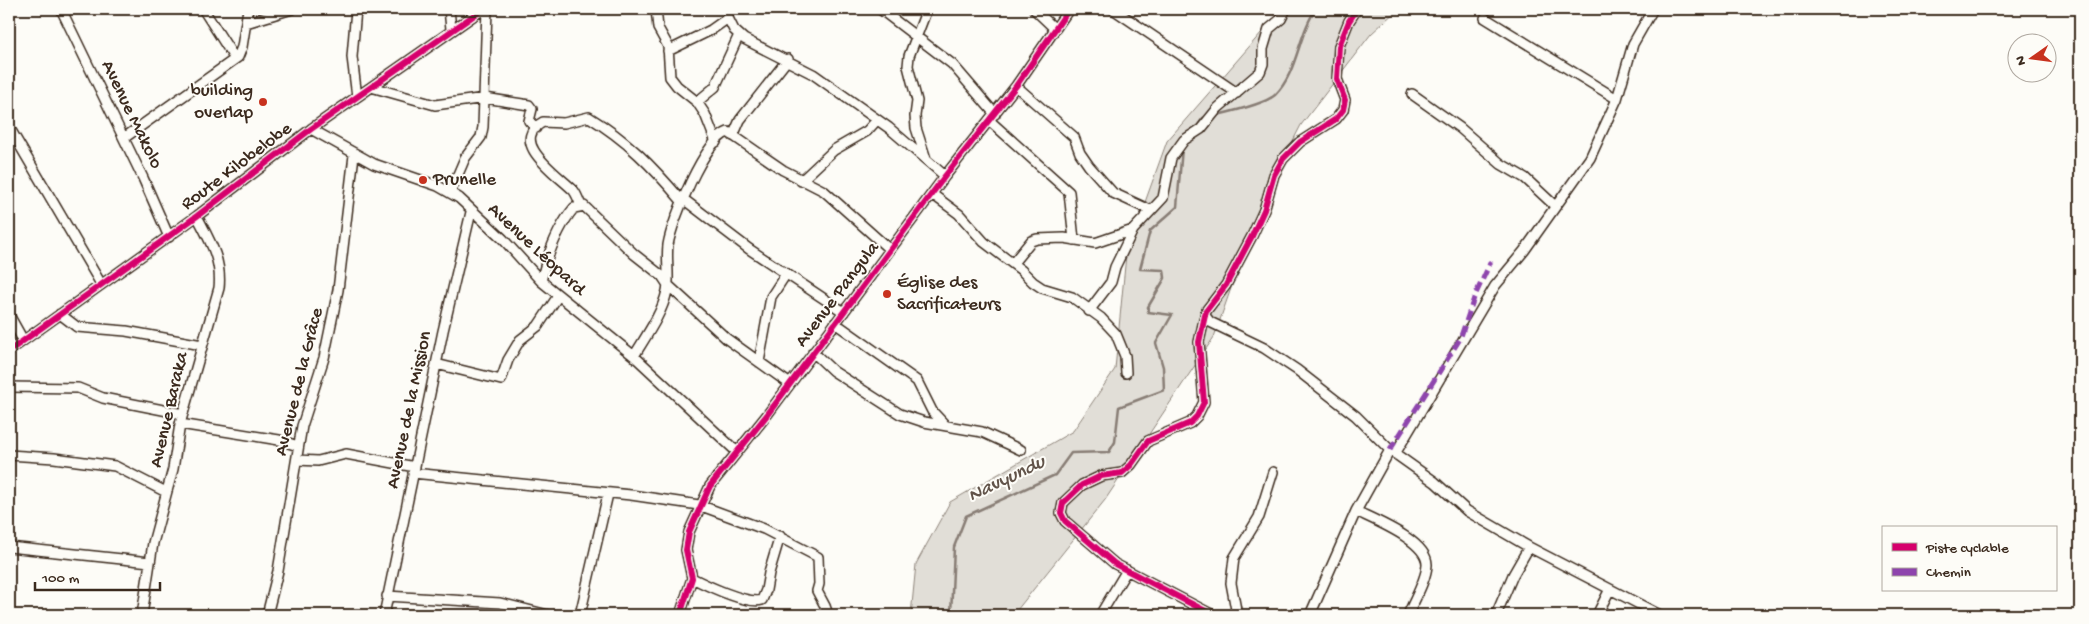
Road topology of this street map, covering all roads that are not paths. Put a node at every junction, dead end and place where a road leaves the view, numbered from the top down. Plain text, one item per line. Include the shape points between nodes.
1 (61, 9) edge
2 (203, 9) edge
3 (248, 9) edge
4 (292, 9) edge
5 (356, 9) edge
6 (449, 9) edge
7 (483, 9) edge
8 (487, 9) edge
9 (656, 9) edge
10 (880, 9) edge
11 (927, 9) edge
12 (1034, 9) edge
13 (1069, 9) edge
14 (1113, 9) edge
15 (1286, 9) edge
16 (1357, 9) edge
17 (1653, 9) edge
18 (728, 13) edge
19 (1485, 18) dead end
20 (246, 22) junction
21 (1055, 28) junction
22 (451, 29) junction
23 (739, 35) junction
24 (916, 37) junction
25 (668, 51) junction
26 (788, 59) junction
27 (235, 60) junction
28 (1016, 86) junction
29 (371, 88) junction
30 (1236, 93) junction
31 (1412, 94) dead end
32 (357, 97) junction
33 (485, 98) junction
34 (1617, 99) junction
35 (697, 102) junction
36 (992, 118) junction
37 (877, 120) junction
38 (9, 127) edge
39 (536, 128) junction
40 (312, 130) junction
41 (733, 136) junction
42 (124, 138) junction
43 (716, 142) junction
44 (354, 154) junction
45 (926, 159) junction
46 (945, 176) junction
47 (800, 181) junction
48 (450, 193) junction
49 (932, 194) junction
50 (682, 199) junction
51 (581, 206) junction
52 (1555, 206) junction
53 (1150, 210) junction
54 (471, 212) junction
55 (198, 216) junction
56 (1133, 230) junction
57 (169, 236) junction
58 (1074, 240) junction
59 (890, 250) junction
60 (1013, 263) junction
61 (786, 274) junction
62 (541, 281) junction
63 (101, 284) junction
64 (668, 286) junction
65 (558, 296) junction
66 (1089, 311) junction
67 (844, 312) junction
68 (60, 314) junction
69 (9, 315) edge
70 (1206, 317) junction
71 (835, 323) junction
72 (23, 340) junction
73 (202, 345) junction
74 (9, 351) edge
75 (813, 352) junction
76 (634, 356) junction
77 (759, 362) junction
78 (436, 364) junction
79 (1126, 373) dead end
80 (790, 384) junction
81 (9, 387) edge
82 (183, 414) junction
83 (180, 424) junction
84 (946, 426) junction
85 (298, 446) junction
86 (1021, 450) dead end
87 (737, 452) junction
88 (1393, 452) junction
89 (9, 455) edge
90 (297, 460) junction
91 (414, 470) junction
92 (1273, 472) dead end
93 (166, 492) junction
94 (608, 494) junction
95 (700, 505) junction
96 (1356, 511) junction
97 (780, 536) junction
98 (9, 547) edge
99 (1529, 547) junction
100 (150, 562) junction
101 (1127, 570) junction
102 (692, 578) junction
103 (1610, 589) junction
104 (387, 596) junction
105 (142, 615) edge
106 (267, 615) edge
107 (384, 615) edge
108 (543, 615) edge
109 (580, 615) edge
110 (680, 615) edge
111 (828, 615) edge
112 (1100, 615) edge
113 (1213, 615) edge
114 (1237, 615) edge
115 (1310, 615) edge
116 (1408, 615) edge
117 (1496, 615) edge
118 (1597, 615) edge
119 (1660, 615) edge

1 - 42 street, Avenue Makolo
2 - 27 street
3 - 20 street
4 - 20 street
5 - 32 street via 352,56
6 - 22 street
7 - 22 street, Route Kilobelobe
8 - 33 street
9 - 25 street via 658,28 667,42
10 - 24 street
11 - 24 street
12 - 21 street
13 - 21 street, Avenue Pangula
14 - 30 street
15 - 30 street via 1281,19 1269,29 1262,69
16 - 70 street via 1348,21 1339,46 1337,79 1345,100 1343,110 1336,119 1300,142 1283,159 1274,174 1264,210 1252,236 1226,285 1208,306
17 - 34 street via 1633,44
18 - 23 street
18 - 25 street via 711,30
19 - 34 street
20 - 27 street via 240,53
21 - 28 street, Avenue Pangula
22 - 29 street, Route Kilobelobe
23 - 26 street
23 - 35 street via 715,87
24 - 36 street via 952,64
24 - 45 street via 908,56 908,66 917,101 916,128
25 - 35 street via 673,82
26 - 37 street
26 - 41 street via 740,120
27 - 42 street
28 - 36 street, Avenue Pangula
28 - 53 street via 1074,138 1089,166 1113,193
29 - 32 street, Route Kilobelobe
29 - 33 street via 435,105
30 - 53 street via 1201,129 1184,140 1171,158 1163,198
31 - 52 street via 1460,128 1501,164 1525,178
32 - 40 street, Route Kilobelobe
33 - 39 street via 530,106 529,121
33 - 48 street via 480,137 465,158
34 - 52 street via 1590,158
35 - 43 street via 709,119
36 - 46 street, Avenue Pangula
36 - 58 street via 1069,192
37 - 45 street
37 - 47 street via 867,131 834,150
38 - 63 street
39 - 50 street via 543,122 564,123 589,117 645,158
39 - 51 street via 530,138 532,151 574,191
40 - 44 street, Avenue Léopard
40 - 55 street, Route Kilobelobe
41 - 43 street via 728,132
41 - 47 street
42 - 57 street, Avenue Makolo
43 - 50 street
44 - 48 street, Avenue Léopard
44 - 85 street, Avenue de la Grâce via 338,290 324,358
45 - 46 street
46 - 49 street, Avenue Pangula
47 - 59 street via 824,190
48 - 54 street, Avenue Léopard via 466,204
49 - 59 street, Avenue Pangula
49 - 60 street via 959,214 984,242
50 - 61 street
50 - 64 street via 668,244
51 - 62 street via 574,208 567,218
51 - 64 street via 662,276
52 - 88 street via 1495,286
53 - 56 street
54 - 62 street, Avenue Léopard via 497,233
54 - 78 street, Avenue de la Mission
55 - 57 street, Route Kilobelobe
55 - 73 street, Avenue Baraka via 220,267 219,288
56 - 58 street via 1095,243
56 - 66 street via 1111,282
57 - 63 street, Route Kilobelobe
58 - 60 street via 1046,238 1031,241
59 - 67 street, Avenue Pangula
60 - 66 street via 1042,288 1072,297
61 - 67 street
61 - 77 street via 771,297
62 - 65 street, Avenue Léopard
63 - 68 street, Route Kilobelobe
64 - 76 street via 662,306
64 - 77 street via 727,339
65 - 76 street, Avenue Léopard
65 - 78 street via 538,326 520,340 501,380
66 - 79 street via 1116,334
67 - 71 street, Avenue Pangula
68 - 72 street, Route Kilobelobe
68 - 73 street via 77,327 126,331
69 - 72 street
70 - 88 street via 1291,366 1356,416
70 - 101 street via 1198,342 1204,402 1194,420 1148,441 1128,469 1082,485 1062,506 1065,521 1096,550
71 - 75 street, Avenue Pangula
71 - 84 street via 917,381 932,410
72 - 74 street, Route Kilobelobe
73 - 82 street, Avenue Baraka
75 - 80 street, Avenue Pangula
75 - 84 street via 833,371 900,414
76 - 87 street, Avenue Léopard
77 - 80 street
78 - 91 street, Avenue de la Mission
80 - 87 street, Avenue Pangula
81 - 82 street via 78,388 103,398
82 - 83 street, Avenue Baraka
83 - 85 street
83 - 93 street, Avenue Baraka
84 - 86 street via 982,432
85 - 90 street, Avenue de la Grâce
87 - 95 street, Avenue Pangula via 714,480
88 - 96 street
88 - 99 street via 1435,482 1467,511
89 - 93 street via 115,466
90 - 91 street via 318,461 346,454
90 - 106 street, Avenue de la Grâce
91 - 94 street
91 - 104 street, Avenue de la Mission
92 - 114 street via 1259,517 1234,558 1231,582
93 - 100 street, Avenue Baraka
94 - 95 street
94 - 109 street
95 - 97 street
95 - 102 street, Avenue Pangula via 686,546
96 - 115 street
96 - 116 street via 1408,538 1427,559 1425,574
97 - 102 street via 762,600 740,597
97 - 111 street via 820,558 816,591
98 - 100 street
99 - 103 street
99 - 117 street
100 - 105 street, Avenue Baraka
101 - 112 street
101 - 113 street
102 - 110 street, Avenue Pangula
103 - 118 street
103 - 119 street
104 - 107 street, Avenue de la Mission
104 - 108 street via 500,603

